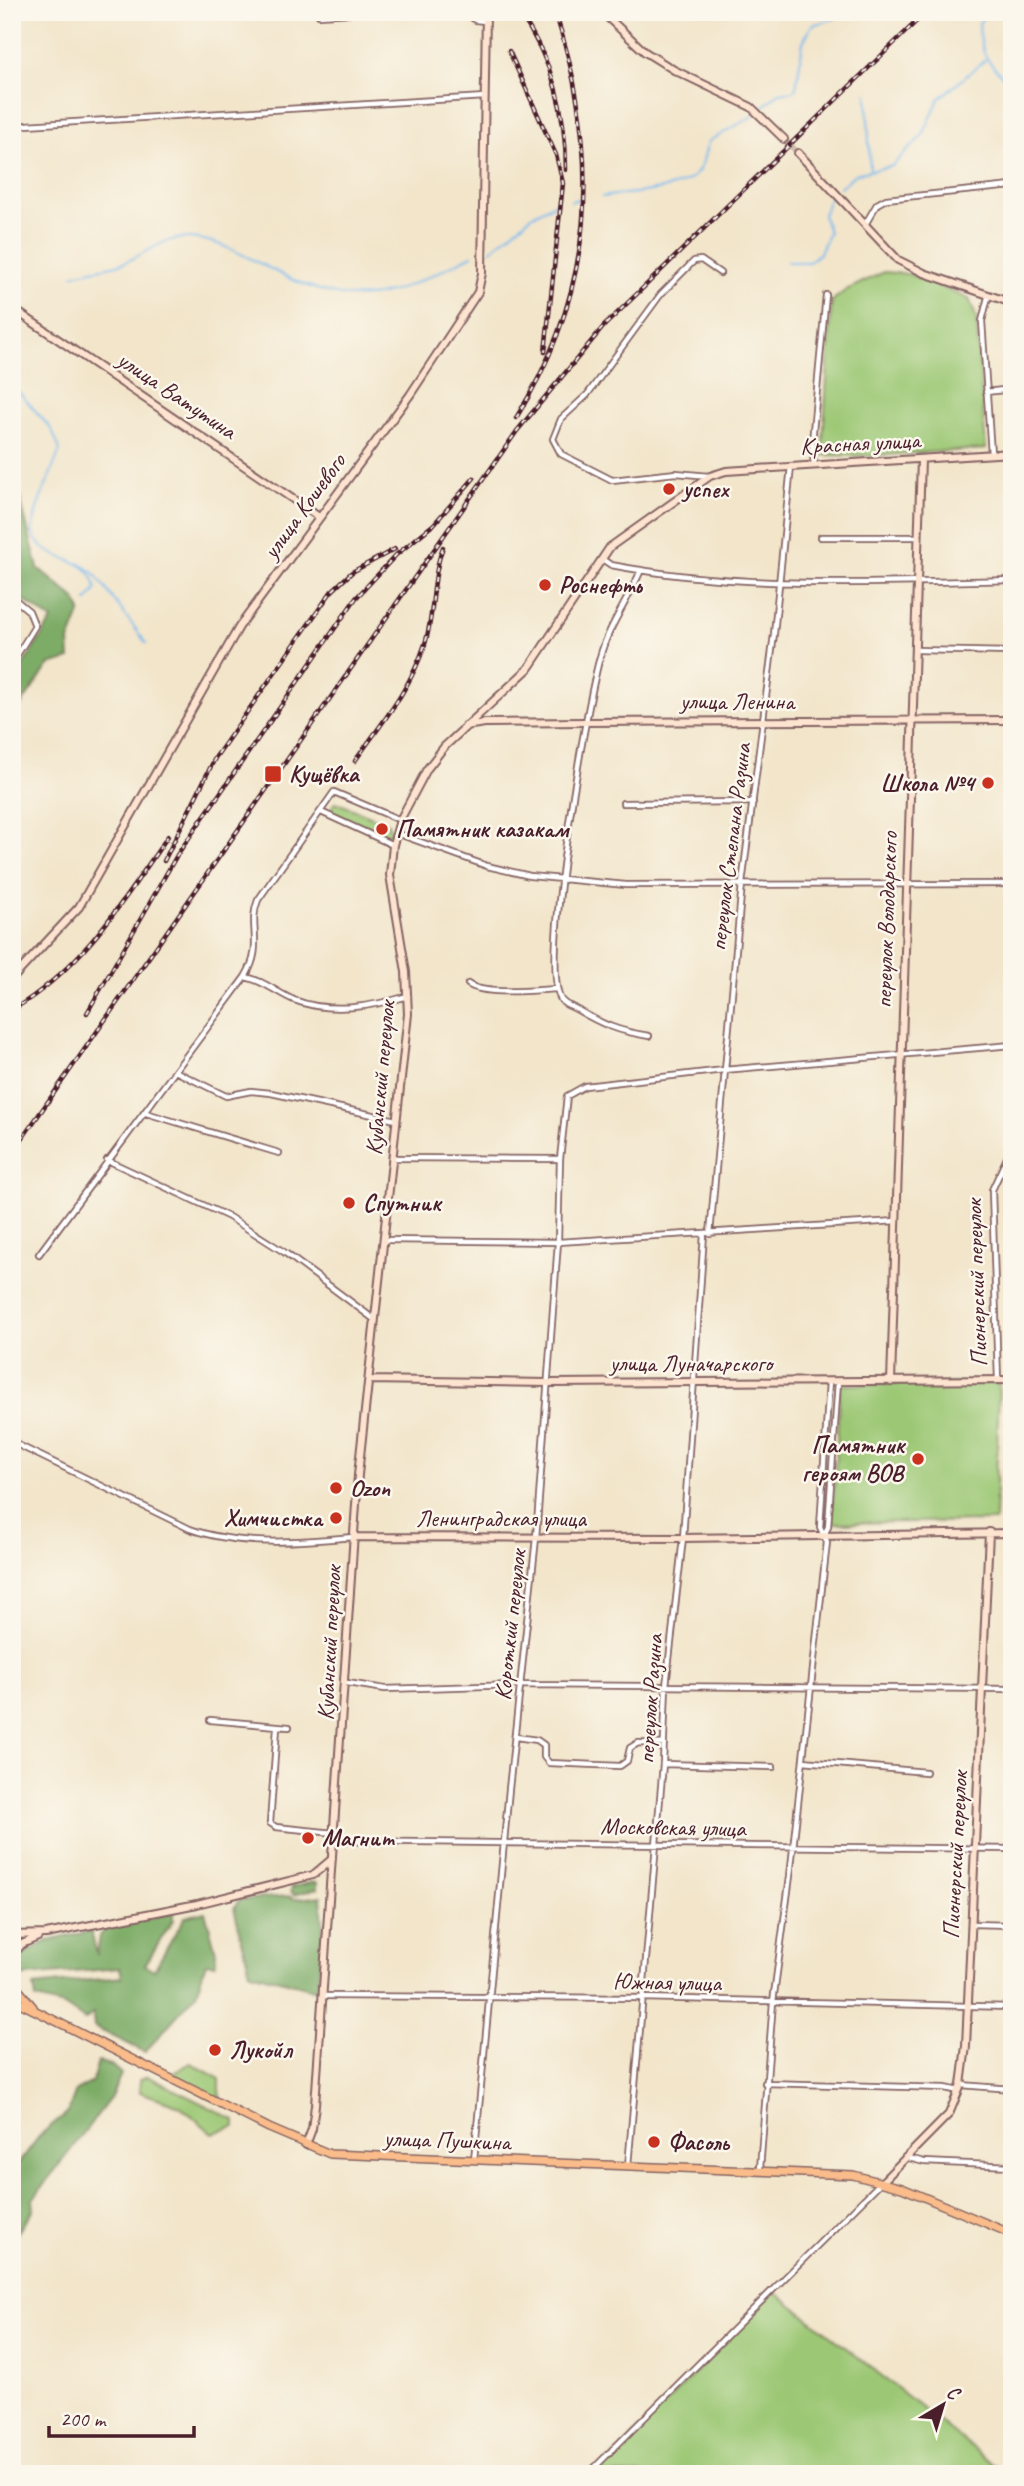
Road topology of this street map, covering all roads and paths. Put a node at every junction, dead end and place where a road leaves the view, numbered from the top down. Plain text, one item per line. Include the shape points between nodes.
1 (366, 12) edge
2 (465, 12) edge
3 (486, 12) edge
4 (603, 12) edge
5 (319, 15) dead end
6 (486, 21) junction
7 (485, 97) junction
8 (26, 125) dead end
9 (20, 128) dead end
10 (12, 139) edge
11 (784, 139) tunnel mouth
12 (798, 153) tunnel mouth
13 (1012, 186) edge
14 (866, 223) junction
15 (720, 273) dead end
16 (826, 295) dead end
17 (988, 297) junction
18 (1012, 303) edge
19 (14, 312) edge
20 (1012, 389) edge
21 (986, 391) junction
22 (1012, 453) edge
23 (991, 454) junction
24 (920, 460) junction
25 (792, 466) junction
26 (814, 466) junction
27 (710, 476) junction
28 (319, 517) junction
29 (626, 534) joint
30 (821, 537) dead end
31 (919, 537) junction
32 (600, 558) junction
33 (641, 570) junction
34 (779, 580) junction
35 (1012, 580) edge
36 (918, 582) junction
37 (12, 597) edge
38 (916, 650) junction
39 (1012, 652) edge
40 (12, 663) edge
41 (763, 720) junction
42 (1012, 720) edge
43 (585, 722) junction
44 (913, 722) junction
45 (462, 727) junction
46 (753, 802) junction
47 (623, 803) dead end
48 (321, 812) junction
49 (401, 820) junction
50 (396, 833) junction
51 (393, 845) junction
52 (563, 882) junction
53 (905, 883) junction
54 (742, 884) junction
55 (1012, 884) edge
56 (245, 976) junction
57 (12, 979) edge
58 (468, 984) dead end
59 (556, 989) junction
60 (408, 996) junction
61 (649, 1037) dead end
62 (1012, 1045) edge
63 (901, 1054) junction
64 (724, 1070) junction
65 (175, 1071) junction
66 (146, 1113) junction
67 (396, 1121) junction
68 (1012, 1147) edge
69 (279, 1153) dead end
70 (393, 1158) junction
71 (560, 1159) junction
72 (107, 1160) junction
73 (897, 1221) junction
74 (707, 1234) junction
75 (385, 1240) junction
76 (558, 1242) junction
77 (39, 1254) dead end
78 (376, 1321) junction
79 (370, 1380) junction
80 (1012, 1380) edge
81 (829, 1381) junction
82 (838, 1381) junction
83 (999, 1381) junction
84 (695, 1382) junction
85 (891, 1382) junction
86 (549, 1383) junction
87 (12, 1442) edge
88 (989, 1532) junction
89 (1012, 1532) edge
90 (824, 1535) junction
91 (354, 1538) junction
92 (536, 1538) junction
93 (683, 1538) junction
94 (346, 1683) junction
95 (521, 1685) junction
96 (666, 1686) junction
97 (811, 1689) junction
98 (983, 1689) junction
99 (1012, 1689) edge
100 (210, 1720) dead end
101 (289, 1727) dead end
102 (277, 1728) junction
103 (516, 1737) junction
104 (664, 1744) junction
105 (803, 1761) junction
106 (663, 1764) junction
107 (773, 1767) dead end
108 (926, 1772) dead end
109 (335, 1837) junction
110 (505, 1843) junction
111 (656, 1844) junction
112 (792, 1846) junction
113 (975, 1849) junction
114 (1012, 1849) edge
115 (332, 1859) junction
116 (971, 1924) junction
117 (1012, 1925) edge
118 (46, 1934) junction
119 (12, 1935) edge
120 (12, 1956) edge
121 (12, 1982) edge
122 (321, 1996) junction
123 (490, 1998) junction
124 (642, 1998) junction
125 (12, 1999) edge
126 (773, 2002) junction
127 (967, 2006) junction
128 (1012, 2007) edge
129 (41, 2014) junction
130 (765, 2083) junction
131 (960, 2088) junction
132 (1012, 2089) edge
133 (306, 2145) junction
134 (904, 2157) junction
135 (474, 2161) junction
136 (628, 2166) junction
137 (1012, 2166) edge
138 (760, 2169) junction
139 (882, 2182) junction
140 (1012, 2234) edge
141 (589, 2474) edge

1 - 5 street
2 - 6 street
3 - 6 street, улица Кошевого
4 - 11 street via 645,51 751,107
6 - 7 street, улица Кошевого
7 - 8 street
7 - 28 street, улица Кошевого via 478,292 410,395
9 - 10 street
12 - 14 street
13 - 14 street via 893,197 877,204
14 - 17 street via 903,263
15 - 27 street, Красная улица via 701,260 694,261 661,294 604,374 561,419 554,433 554,445 561,454 612,480 676,473
16 - 26 street via 812,442
17 - 18 street
17 - 21 street via 982,321
19 - 28 street, улица Ватутина
20 - 21 street
21 - 23 street
22 - 23 street, Красная улица
23 - 24 street, Красная улица
24 - 26 street, Красная улица
24 - 31 street, переулок Володарского
25 - 26 street, Красная улица
25 - 27 street, Красная улица via 750,467
25 - 34 street, переулок Степана Разина
27 - 29 street, Красная улица
28 - 57 street, улица Кошевого via 216,663 79,907
29 - 32 street, Кубанский переулок
30 - 31 street
31 - 36 street, переулок Володарского
32 - 33 street via 611,565
32 - 45 street, Кубанский переулок via 528,669
33 - 34 street via 697,578
33 - 43 street via 600,655
34 - 36 street
34 - 41 street, переулок Степана Разина
35 - 36 street
36 - 38 street, переулок Володарского
37 - 40 street via 29,611 35,626
38 - 39 street
38 - 44 street, переулок Володарского
41 - 43 street, улица Ленина
41 - 44 street, улица Ленина
41 - 46 street, переулок Степана Разина
42 - 44 street, улица Ленина
43 - 45 street, улица Ленина
43 - 52 street
44 - 53 street, переулок Володарского
45 - 49 street, Кубанский переулок via 427,769
46 - 47 street
46 - 54 street, переулок Степана Разина
48 - 49 street via 334,792
48 - 51 street
48 - 56 street via 258,900 256,956
49 - 50 street, Кубанский переулок
50 - 51 street, Кубанский переулок
50 - 52 street via 487,866
51 - 60 street, Кубанский переулок via 392,900
52 - 54 street
52 - 59 street via 555,935
53 - 54 street
53 - 55 street
53 - 63 street, переулок Володарского
54 - 64 street, переулок Степана Разина
56 - 60 street via 291,999 321,1007 363,1006
56 - 65 street
58 - 59 street via 499,991
59 - 61 street via 566,1005 599,1024
60 - 67 street, Кубанский переулок
62 - 63 street
63 - 64 street
63 - 73 street, переулок Володарского
64 - 71 street, Короткий переулок via 585,1086 570,1093
64 - 74 street, переулок Степана Разина
65 - 66 street
65 - 67 street via 226,1096 271,1093
66 - 69 street
66 - 72 street
67 - 70 street, Кубанский переулок
68 - 83 street, Пионерский переулок via 992,1190
70 - 71 street
70 - 75 street, Кубанский переулок
71 - 76 street, Короткий переулок
72 - 77 street
72 - 78 street via 229,1217
73 - 74 street
73 - 85 street, переулок Володарского
74 - 76 street
74 - 84 street, переулок Разина
75 - 76 street
75 - 78 street, Кубанский переулок
76 - 86 street, Короткий переулок
78 - 79 street, Кубанский переулок
79 - 86 street, улица Луначарского
79 - 91 street, Кубанский переулок
80 - 83 street, улица Луначарского
81 - 82 street, улица Луначарского
81 - 84 street, улица Луначарского
81 - 90 street via 820,1527
82 - 85 street, улица Луначарского
82 - 90 street
83 - 85 street, улица Луначарского
84 - 86 street, улица Луначарского
84 - 93 street, переулок Разина
86 - 92 street, Короткий переулок
87 - 91 street, Ленинградская улица via 215,1538
88 - 89 street, Ленинградская улица
88 - 90 street, Ленинградская улица
88 - 98 street, Пионерский переулок
90 - 93 street, Ленинградская улица
90 - 97 street via 827,1542
91 - 92 street, Ленинградская улица
91 - 94 street, Кубанский переулок
92 - 93 street, Ленинградская улица
92 - 95 street, Короткий переулок
93 - 96 street, переулок Разина
94 - 95 street via 385,1689
94 - 109 street, Кубанский переулок
95 - 96 street
95 - 103 street, Короткий переулок
96 - 97 street
96 - 104 street, переулок Разина
97 - 98 street
97 - 105 street
98 - 99 street
98 - 113 street, Пионерский переулок
100 - 102 street, Кубанский переулок
101 - 102 street, Кубанский переулок
102 - 109 street, Кубанский переулок via 270,1823
103 - 104 street via 544,1745 549,1763 620,1766 638,1743
103 - 110 street, Короткий переулок
104 - 106 street, переулок Разина
105 - 108 street
105 - 112 street
106 - 107 street
106 - 111 street, переулок Разина
109 - 110 street, Московская улица
109 - 115 street, Кубанский переулок
110 - 111 street, Московская улица
110 - 123 street, Короткий переулок
111 - 112 street, Московская улица
111 - 124 street, переулок Разина
112 - 113 street, Московская улица
112 - 126 street
113 - 114 street, Московская улица
113 - 116 street, Пионерский переулок
115 - 118 street via 313,1875
115 - 122 street, Кубанский переулок
116 - 117 street
116 - 127 street, Пионерский переулок
118 - 119 street
118 - 120 street via 22,1944
121 - 129 main road, улица Пушкина
122 - 123 street, Южная улица
122 - 133 street, Кубанский переулок via 313,2124
123 - 124 street, Южная улица
123 - 135 street, Короткий переулок
124 - 126 street, Южная улица
124 - 136 street, переулок Разина
125 - 129 main road, улица Пушкина
126 - 127 street, Южная улица
126 - 130 street
127 - 128 street, Южная улица
127 - 131 street, Пионерский переулок
129 - 133 main road, улица Пушкина
130 - 131 street
130 - 138 street
131 - 132 street
131 - 134 street, Пионерский переулок via 949,2114
133 - 135 main road, улица Пушкина via 343,2155
134 - 137 street
134 - 139 street
135 - 136 main road, улица Пушкина
136 - 138 main road, улица Пушкина
138 - 139 main road, улица Пушкина via 853,2175
139 - 140 main road, улица Пушкина
139 - 141 street

